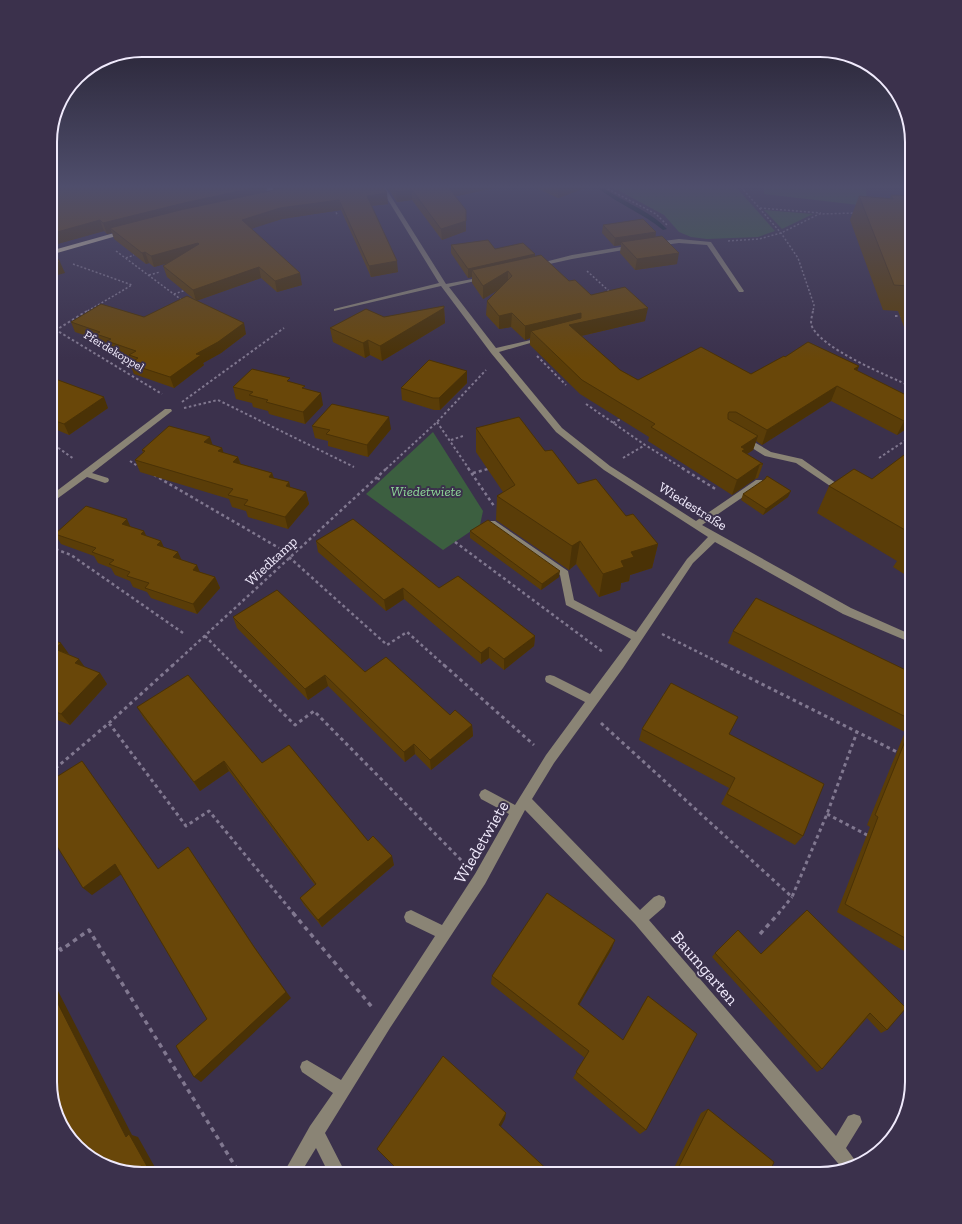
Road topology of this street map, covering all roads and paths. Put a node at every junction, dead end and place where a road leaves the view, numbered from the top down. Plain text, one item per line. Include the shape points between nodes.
1 (82, 244) edge
2 (107, 244) edge
3 (418, 244) edge
4 (656, 244) edge
5 (710, 244) edge
6 (789, 244) edge
7 (649, 245) edge
8 (642, 246) edge
9 (57, 251) edge
10 (134, 255) edge
11 (572, 257) junction
12 (125, 258) junction
13 (68, 262) dead end
14 (527, 267) edge
15 (160, 272) dead end
16 (149, 276) junction
17 (490, 276) edge
18 (444, 285) junction
19 (189, 289) edge
20 (741, 291) dead end
21 (174, 294) junction
22 (613, 295) edge
23 (186, 304) edge
24 (336, 310) dead end
25 (894, 316) dead end
26 (905, 316) edge
27 (284, 328) dead end
28 (57, 329) edge
29 (57, 331) edge
30 (547, 337) edge
31 (524, 343) junction
32 (497, 354) junction
33 (905, 384) edge
34 (566, 385) dead end
35 (586, 404) dead end
36 (168, 411) junction
37 (621, 419) edge
38 (437, 422) junction
39 (613, 423) junction
40 (735, 434) edge
41 (463, 436) dead end
42 (451, 440) junction
43 (905, 441) edge
44 (645, 445) junction
45 (57, 448) edge
46 (114, 452) junction
47 (879, 458) dead end
48 (679, 460) edge
49 (674, 463) junction
50 (354, 467) dead end
51 (607, 468) junction
52 (488, 469) edge
53 (145, 470) edge
54 (88, 472) junction
55 (473, 473) junction
56 (151, 474) edge
57 (377, 478) junction
58 (105, 480) dead end
59 (382, 480) dead end
60 (759, 482) edge
61 (839, 488) edge
62 (57, 496) edge
63 (732, 500) junction
64 (501, 504) edge
65 (492, 523) edge
66 (696, 525) junction
67 (714, 537) junction
68 (455, 542) dead end
69 (279, 548) dead end
70 (57, 550) edge
71 (289, 557) junction
72 (645, 626) junction
73 (183, 633) dead end
74 (205, 636) junction
75 (905, 636) edge
76 (637, 638) junction
77 (619, 665) junction
78 (550, 679) dead end
79 (589, 704) junction
80 (109, 723) junction
81 (857, 732) junction
82 (905, 756) edge
83 (550, 760) junction
84 (57, 766) edge
85 (485, 795) dead end
86 (521, 807) junction
87 (827, 814) junction
88 (876, 840) edge
89 (480, 879) junction
90 (792, 897) junction
91 (659, 902) dead end
92 (411, 917) dead end
93 (640, 919) junction
94 (444, 933) junction
95 (760, 934) dead end
96 (57, 943) edge
97 (385, 1023) junction
98 (306, 1067) dead end
99 (342, 1090) junction
100 (854, 1122) dead end
101 (316, 1132) junction
102 (837, 1148) junction
103 (848, 1162) edge
104 (236, 1167) edge
105 (295, 1167) edge
106 (334, 1167) edge

1 - 9 main road
2 - 12 path
3 - 18 street, Wiedestraße
4 - 7 street
5 - 20 street
6 - 33 path via 798,258 814,305 811,323 818,336 848,357
8 - 11 street
10 - 12 path
11 - 14 street
11 - 22 path
12 - 16 path
13 - 28 path, Pferdekoppel via 132,285
15 - 16 path
16 - 21 path
17 - 18 street
18 - 24 street
18 - 32 street, Wiedestraße
19 - 21 path
21 - 23 path
25 - 26 path
27 - 36 path
29 - 36 path, Pferdekoppel via 172,400
30 - 31 street
31 - 32 street
31 - 34 path
32 - 38 path, Wiedkamp
32 - 51 street, Wiedestraße via 559,430
35 - 39 path
36 - 46 street
36 - 50 path via 218,400
37 - 39 path
38 - 42 path
38 - 57 path, Wiedkamp
39 - 44 path
40 - 61 street via 768,454 799,461
41 - 42 path
42 - 55 path
43 - 47 path
44 - 49 path
44 - 51 path
45 - 54 path
46 - 53 path
46 - 54 street
48 - 49 path
49 - 63 path
51 - 66 street, Wiedestraße
52 - 55 path
54 - 58 street
54 - 62 street
55 - 64 path via 495,506
56 - 69 path
57 - 59 path
57 - 71 path, Wiedkamp
60 - 63 street
63 - 66 street
65 - 76 street via 565,573 568,602
66 - 67 street, Wiedestraße
67 - 72 street, Wiedetwiete via 690,561
67 - 75 street, Wiedestraße via 847,611
68 - 77 path
70 - 73 path via 71,555
71 - 74 path, Wiedkamp
71 - 83 path via 387,645 407,632
72 - 76 street, Wiedetwiete
72 - 81 path
74 - 80 path, Wiedkamp
74 - 89 path via 295,725 314,711
76 - 77 street, Wiedetwiete
77 - 79 street, Wiedetwiete
78 - 79 street
79 - 83 street, Wiedetwiete
79 - 90 path
80 - 84 path, Wiedkamp
80 - 97 path via 186,826 209,810
81 - 82 path
81 - 87 path
83 - 86 street, Wiedetwiete
85 - 86 street, Baumgarten
86 - 89 street, Wiedetwiete
86 - 93 street, Baumgarten
87 - 88 path
87 - 90 path
89 - 94 street, Wiedetwiete
90 - 95 path
91 - 93 street
92 - 94 street
93 - 102 street, Baumgarten
94 - 97 street, Wiedetwiete
96 - 104 path via 61,950 90,930
97 - 99 street, Wiedetwiete
98 - 99 street
99 - 101 street, Wiedetwiete
100 - 102 street
101 - 105 street, Wiedetwiete
101 - 106 street
102 - 103 street, Baumgarten

